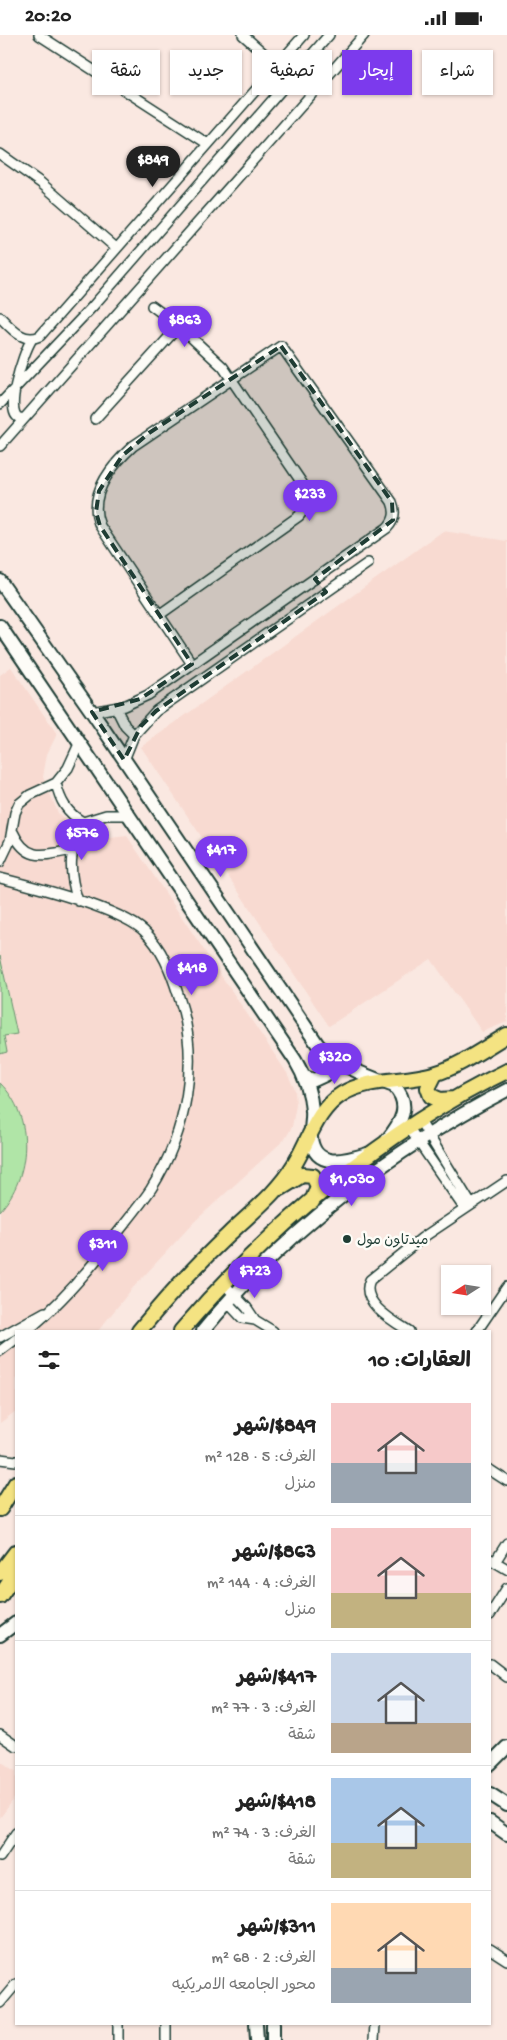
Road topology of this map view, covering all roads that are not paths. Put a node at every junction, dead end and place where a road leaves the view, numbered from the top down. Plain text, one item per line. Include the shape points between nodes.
1 (39, 35) edge
2 (243, 35) edge
3 (304, 35) edge
4 (328, 35) edge
5 (364, 35) edge
6 (260, 50) edge
7 (290, 50) edge
8 (252, 94) edge
9 (208, 144) junction
10 (0, 154) edge
11 (116, 248) junction
12 (152, 306) dead end
13 (0, 317) edge
14 (179, 326) junction
15 (32, 339) junction
16 (232, 379) junction
17 (3, 401) edge
18 (24, 418) junction
19 (95, 419) dead end
20 (0, 446) edge
21 (368, 563) dead end
22 (329, 570) junction
23 (316, 579) junction
24 (0, 581) edge
25 (339, 583) junction
26 (326, 592) junction
27 (159, 615) junction
28 (0, 626) edge
29 (226, 640) junction
30 (237, 654) junction
31 (192, 664) junction
32 (116, 708) junction
33 (92, 711) junction
34 (134, 735) junction
35 (80, 743) junction
36 (124, 760) junction
37 (56, 783) junction
38 (130, 815) junction
39 (83, 822) junction
40 (13, 832) junction
41 (72, 850) junction
42 (0, 862) edge
43 (0, 878) edge
44 (78, 901) junction
45 (507, 1035) edge
46 (326, 1053) junction
47 (507, 1071) edge
48 (434, 1074) junction
49 (304, 1077) junction
50 (382, 1082) junction
51 (507, 1090) edge
52 (454, 1099) junction
53 (415, 1125) junction
54 (310, 1133) junction
55 (424, 1139) junction
56 (378, 1150) junction
57 (440, 1153) junction
58 (431, 1159) junction
59 (507, 1181) edge
60 (275, 1191) junction
61 (312, 1202) junction
62 (468, 1206) junction
63 (224, 1284) junction
64 (507, 1287) edge
65 (230, 1298) junction
66 (54, 1308) junction
67 (28, 1330) edge
68 (140, 1330) edge
69 (182, 1330) edge
70 (203, 1330) edge
71 (271, 1330) edge
72 (408, 1330) edge
73 (479, 1330) edge
74 (0, 1337) edge
75 (15, 1340) edge
76 (0, 1351) edge
77 (0, 1459) edge
78 (15, 1461) edge
79 (491, 1471) edge
80 (507, 1481) edge
81 (15, 1485) edge
82 (0, 1509) edge
83 (507, 1543) edge
84 (15, 1553) edge
85 (493, 1560) edge
86 (507, 1569) edge
87 (0, 1573) edge
88 (15, 1574) edge
89 (15, 1586) edge
90 (507, 1588) edge
91 (2, 1593) edge
92 (491, 1613) edge
93 (15, 1624) edge
94 (0, 1635) edge
95 (491, 1665) edge
96 (507, 1677) edge
97 (0, 1735) edge
98 (15, 1745) edge
99 (507, 1747) edge
100 (491, 1763) edge
101 (491, 1795) edge
102 (507, 1805) edge
103 (491, 1823) edge
104 (15, 1834) edge
105 (507, 1834) edge
106 (0, 1857) edge
107 (491, 1950) edge
108 (507, 1960) edge
109 (15, 1985) edge
110 (0, 2003) edge
111 (118, 2025) edge
112 (166, 2025) edge
113 (256, 2025) edge
114 (273, 2025) edge
115 (375, 2025) edge
116 (118, 2040) edge
117 (166, 2040) edge
118 (257, 2040) edge
119 (273, 2040) edge
120 (374, 2040) edge

1 - 9 street
2 - 6 street
3 - 7 street
4 - 17 street via 93,306
5 - 18 street
8 - 9 street
9 - 11 street
10 - 11 street via 41,183
11 - 15 street via 45,330
12 - 14 street
13 - 15 street via 17,333
14 - 16 street
14 - 19 street
15 - 17 street via 14,368
16 - 22 street via 281,346 392,502 395,516 388,528
16 - 27 street via 133,446 113,467 99,491 96,512 100,526
16 - 27 street via 302,483 309,497 308,507
17 - 18 street via 9,413 16,418
18 - 20 street
21 - 25 street
22 - 23 street
22 - 25 street
23 - 26 street
23 - 29 street
24 - 33 main road
25 - 26 street
26 - 30 street
27 - 31 street
28 - 35 main road
29 - 30 street
29 - 31 street
30 - 34 street via 156,711
31 - 32 street via 140,699
32 - 33 street
32 - 34 street via 121,721
33 - 36 main road
34 - 36 street
35 - 37 street via 68,768
35 - 38 main road
36 - 46 main road
37 - 39 street via 67,809
37 - 40 street via 30,795 19,805
38 - 39 street via 106,815
38 - 49 main road
39 - 41 street
40 - 41 street via 20,845 32,854 45,856
40 - 42 street
41 - 44 street via 70,869
43 - 44 street
44 - 66 street via 134,923 162,954 185,1015 189,1046 188,1078 180,1127 159,1175 89,1271
45 - 48 main road
46 - 49 main road via 330,1064 327,1074 319,1079
46 - 50 main road
47 - 52 main road
48 - 50 main road
48 - 52 main road via 428,1088 431,1096 440,1100
49 - 54 main road via 312,1110
50 - 54 main road via 360,1085 339,1096 323,1112
50 - 56 main road via 398,1091 404,1111 399,1124
51 - 55 main road
52 - 53 main road
53 - 55 street
53 - 55 street
53 - 56 main road
54 - 56 main road via 317,1152 329,1160 343,1161
54 - 60 main road via 295,1163
55 - 57 street
55 - 58 street
55 - 65 main road via 335,1202
56 - 61 main road
57 - 58 street
57 - 62 street
58 - 62 street
59 - 62 street
60 - 61 main road via 302,1175 310,1175 318,1186
60 - 68 main road via 206,1257
61 - 63 main road
62 - 72 street via 381,1270 368,1285 368,1295 375,1305
63 - 65 street
63 - 69 main road
64 - 73 street
65 - 70 main road
65 - 71 street via 242,1318 255,1320
66 - 67 street
66 - 74 street
75 - 76 street
77 - 78 street
79 - 80 street
81 - 82 main road
83 - 85 street
84 - 87 main road
85 - 86 street
88 - 91 main road
89 - 91 main road
90 - 92 street
93 - 94 main road
95 - 96 street
97 - 98 street
99 - 100 main road
101 - 102 main road
103 - 105 main road
104 - 106 street
107 - 108 street
109 - 110 street
111 - 116 street
112 - 117 street
113 - 118 main road
114 - 119 main road
115 - 120 street

